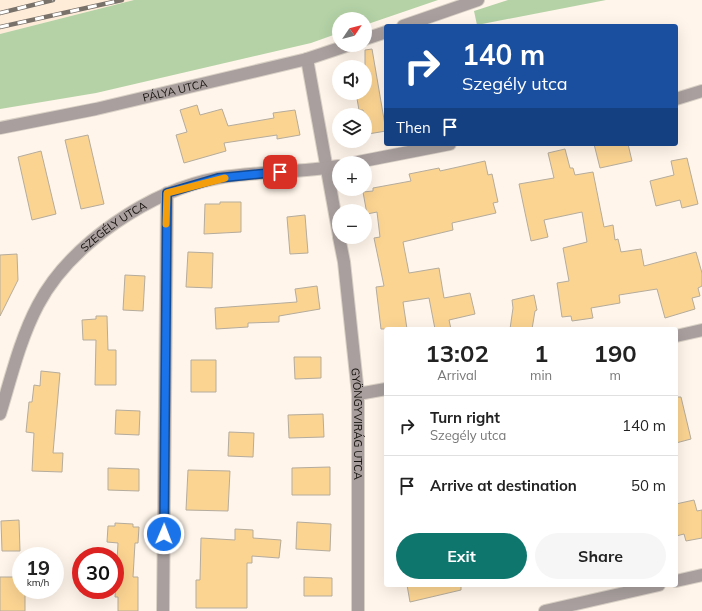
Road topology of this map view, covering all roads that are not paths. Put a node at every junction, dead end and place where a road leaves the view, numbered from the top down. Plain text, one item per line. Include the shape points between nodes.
1 (478, 0) edge
2 (409, 24) edge
3 (384, 33) edge
4 (372, 37) edge
5 (332, 51) edge
6 (307, 59) junction
7 (702, 91) edge
8 (678, 98) edge
9 (0, 128) edge
10 (440, 146) edge
11 (372, 159) edge
12 (332, 167) edge
13 (326, 168) junction
14 (167, 193) junction
15 (333, 204) edge
16 (340, 244) edge
17 (702, 330) edge
18 (678, 336) edge
19 (384, 389) edge
20 (358, 394) junction
21 (0, 414) edge
22 (702, 575) edge
23 (678, 581) edge
24 (650, 587) edge
25 (163, 611) edge
26 (358, 611) edge
27 (545, 611) edge

1 - 2 street
3 - 4 street
5 - 6 street, PÁLYA UTCA
6 - 9 street, PÁLYA UTCA via 96,109
6 - 13 street, GYÖNGYVIRÁG UTCA
7 - 8 street
10 - 11 street
12 - 13 street, SZEGÉLY UTCA
13 - 14 street, SZEGÉLY UTCA via 218,178
13 - 15 street, GYÖNGYVIRÁG UTCA
14 - 21 street, SZEGÉLY UTCA via 109,226 63,268 38,305
14 - 25 street
16 - 20 street, GYÖNGYVIRÁG UTCA
17 - 18 street
19 - 20 street
20 - 26 street, GYÖNGYVIRÁG UTCA
22 - 23 street
24 - 27 street

